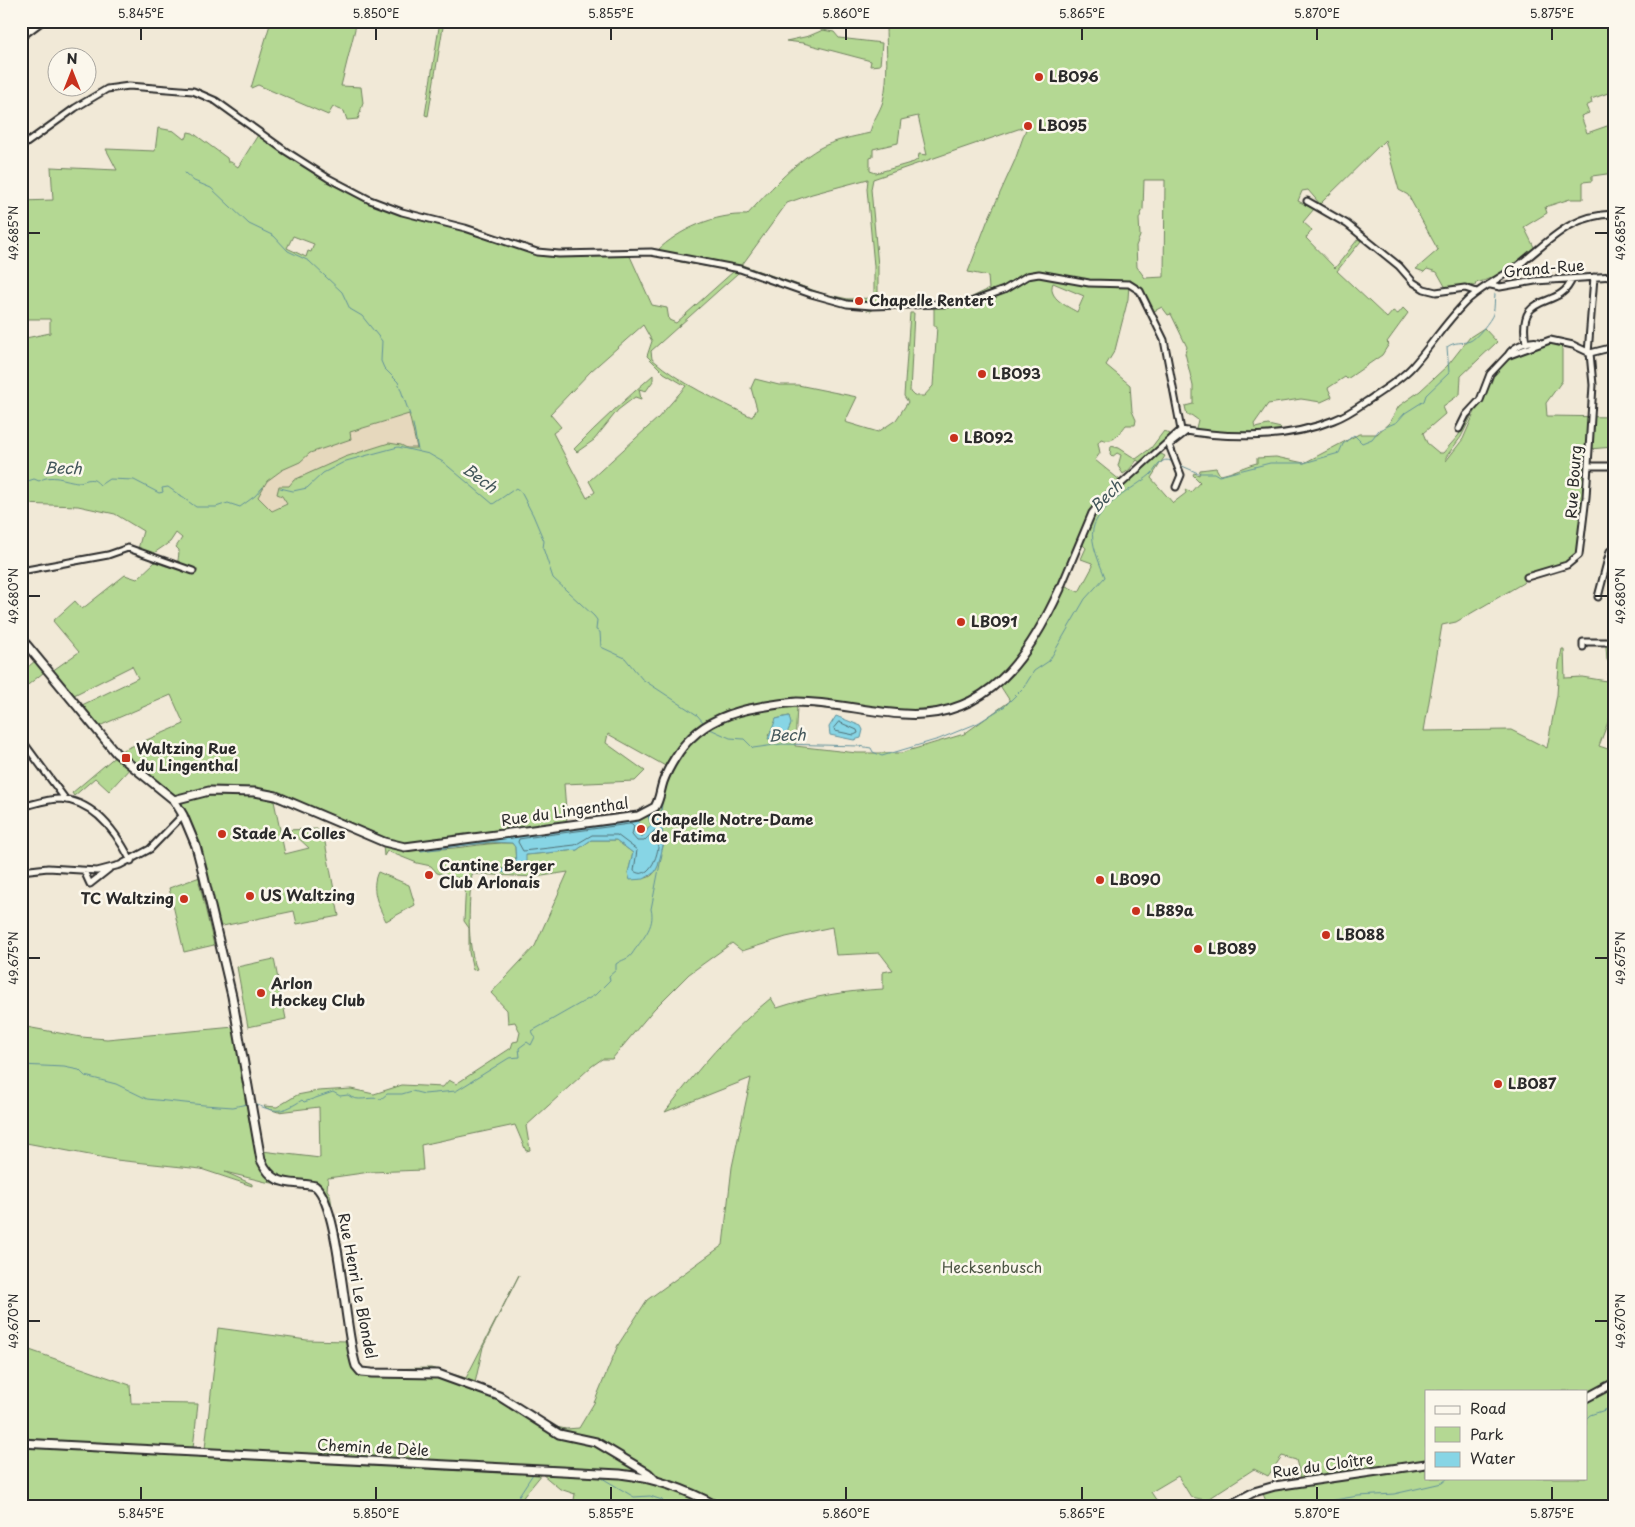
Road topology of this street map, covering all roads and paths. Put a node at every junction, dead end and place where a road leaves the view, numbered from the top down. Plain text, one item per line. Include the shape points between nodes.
1 (41, 21) edge
2 (21, 36) edge
3 (21, 147) edge
4 (1307, 201) dead end
5 (1614, 215) edge
6 (1614, 276) edge
7 (1594, 277) junction
8 (1572, 279) junction
9 (1490, 285) junction
10 (1477, 292) junction
11 (1540, 342) junction
12 (1526, 343) junction
13 (1614, 347) edge
14 (1589, 353) junction
15 (1507, 356) junction
16 (1459, 429) dead end
17 (1184, 431) junction
18 (1169, 446) junction
19 (1146, 462) junction
20 (1588, 466) junction
21 (1614, 466) edge
22 (1176, 487) dead end
23 (1614, 548) edge
24 (21, 571) edge
25 (193, 571) dead end
26 (1527, 577) dead end
27 (1060, 588) joint
28 (1598, 597) dead end
29 (21, 638) edge
30 (1614, 642) edge
31 (1583, 647) dead end
32 (21, 739) edge
33 (66, 800) junction
34 (174, 800) junction
35 (21, 807) edge
36 (183, 815) junction
37 (131, 860) junction
38 (109, 869) junction
39 (21, 870) edge
40 (84, 871) junction
41 (1614, 1383) edge
42 (1588, 1397) edge
43 (21, 1443) edge
44 (1425, 1464) edge
45 (656, 1480) junction
46 (717, 1506) edge
47 (1228, 1506) edge

1 - 2 street
3 - 17 street via 107,89 129,86 193,91 216,101 284,150 370,200 548,254 646,252 740,269 847,304 956,305 986,298 1027,276 1039,274 1089,283 1129,284 1140,291 1164,340
4 - 10 street via 1346,224 1424,289 1436,292 1465,288
5 - 9 street via 1586,217 1570,224
6 - 7 street, Grand-Rue
7 - 8 street, Grand-Rue
7 - 14 street, Rue Bourg
8 - 9 street, Grand-Rue via 1500,287
8 - 12 street via 1564,291 1528,312
9 - 10 street, Grand-Rue
10 - 17 street, Grand-Rue via 1389,387 1336,419 1307,428 1250,436
11 - 12 street
11 - 14 street via 1556,340
11 - 15 street
12 - 15 street
13 - 14 street
14 - 20 street, Rue Bourg via 1593,373
15 - 16 street via 1490,374 1480,400 1466,415
17 - 18 street
17 - 19 street
18 - 19 street
18 - 22 street via 1181,475
19 - 27 street via 1092,513
20 - 21 street
20 - 26 street, Rue Bourg via 1579,555 1567,565
23 - 28 street via 1610,550
24 - 25 street via 108,555 128,548
27 - 34 street, Rue du Lingenthal via 1024,651 998,682 968,704 930,713 903,714 798,702 753,708 725,716 688,741 670,768 655,808 638,816 405,847 384,842 276,796 217,791
29 - 34 street via 116,753
30 - 31 street via 1582,642
32 - 33 street
33 - 35 street
33 - 37 street via 103,819
34 - 36 street
36 - 37 street via 150,849
36 - 45 street, Rue Henri Le Blondel via 196,846 232,996 261,1160 274,1179 315,1186 326,1200 356,1366 361,1372 438,1374 499,1396 559,1434 596,1442
37 - 38 street
38 - 40 street
38 - 40 street via 90,884
39 - 40 street
41 - 42 street
43 - 45 street, Chemin de Dèle via 620,1474
44 - 47 street, Rue du Cloître via 1275,1486 1254,1492
45 - 46 street, Chemin de Dèle

